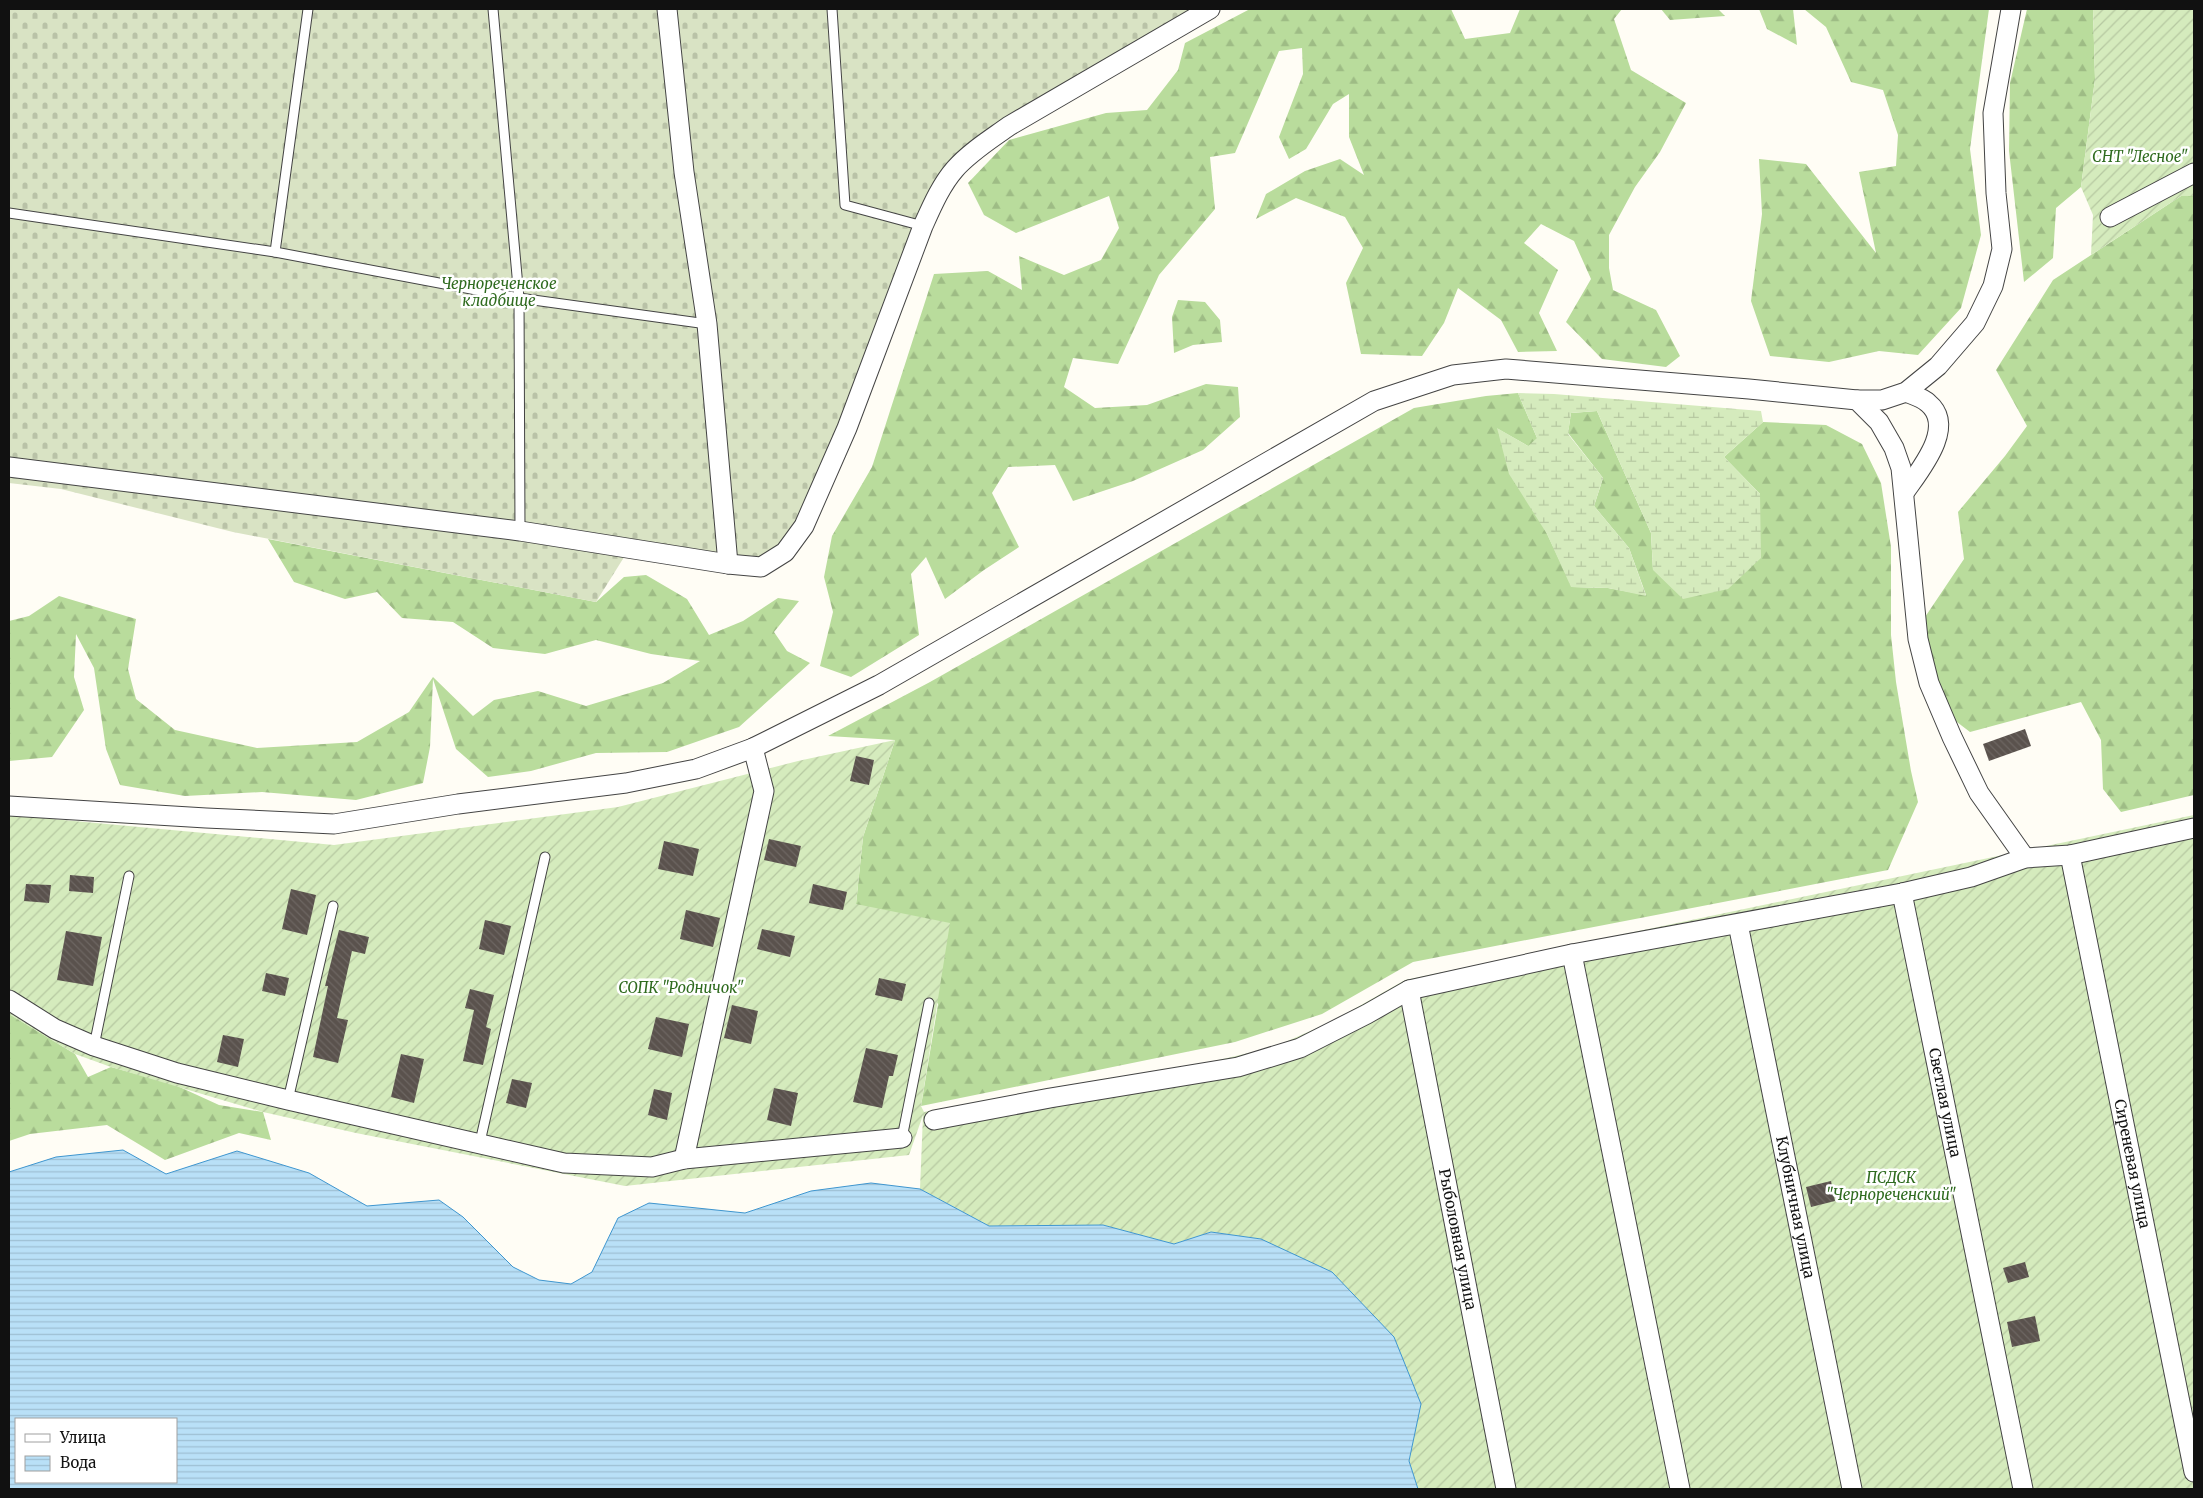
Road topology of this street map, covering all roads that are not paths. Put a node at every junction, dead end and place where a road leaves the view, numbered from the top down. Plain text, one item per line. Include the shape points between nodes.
1 (308, 9) edge
2 (493, 9) edge
3 (667, 9) edge
4 (832, 9) edge
5 (1210, 9) edge
6 (2011, 9) edge
7 (2194, 173) edge
8 (9, 213) edge
9 (2110, 217) dead end
10 (923, 226) junction
11 (275, 252) junction
12 (520, 298) junction
13 (707, 324) junction
14 (1906, 392) junction
15 (1857, 400) junction
16 (9, 467) edge
17 (1904, 493) junction
18 (520, 531) junction
19 (728, 564) junction
20 (753, 748) junction
21 (9, 806) edge
22 (2194, 828) edge
23 (2070, 855) junction
24 (545, 857) dead end
25 (2025, 858) junction
26 (129, 876) dead end
27 (1902, 893) junction
28 (333, 906) dead end
29 (1738, 924) junction
30 (1572, 954) junction
31 (1409, 990) junction
32 (9, 1000) edge
33 (929, 1003) dead end
34 (94, 1046) junction
35 (288, 1100) junction
36 (934, 1120) dead end
37 (902, 1138) joint
38 (480, 1142) junction
39 (684, 1159) junction
40 (2194, 1472) edge
41 (1506, 1489) edge
42 (1680, 1489) edge
43 (1852, 1489) edge
44 (2023, 1489) edge

1 - 11 lane
2 - 12 lane
3 - 13 street via 684,172
4 - 10 lane via 845,205
5 - 10 street via 1009,126 981,146 955,169
6 - 14 street via 1993,113 2002,249 1992,286 1974,323 1938,366
7 - 9 street
8 - 11 lane
10 - 19 street via 847,428 804,526 785,552 761,567
11 - 12 lane
12 - 13 lane
12 - 18 lane
13 - 19 street
14 - 15 street via 1882,400
14 - 17 street via 1928,402 1937,417 1938,432 1931,454
15 - 17 street via 1879,422 1894,448
15 - 20 street via 1506,369 1453,375 1408,389 1374,401 888,680
16 - 18 street
17 - 25 street via 1918,639 1929,683 1979,793
18 - 19 street
20 - 21 street via 696,769 626,783 458,804 334,824
20 - 39 street via 764,791
22 - 23 street
23 - 25 street
23 - 40 street, Сиреневая улица
24 - 38 lane
25 - 27 street via 1970,877
26 - 34 lane
27 - 29 street
27 - 44 street, Светлая улица
28 - 35 lane
29 - 30 street
29 - 43 street, Клубничная улица
30 - 31 street
30 - 42 street
31 - 36 street via 1300,1048 1238,1067
31 - 41 street, Рыболовная улица
32 - 34 street via 55,1029
33 - 37 lane
34 - 35 street via 177,1073
35 - 38 street
37 - 39 street
38 - 39 street via 564,1163 652,1167

